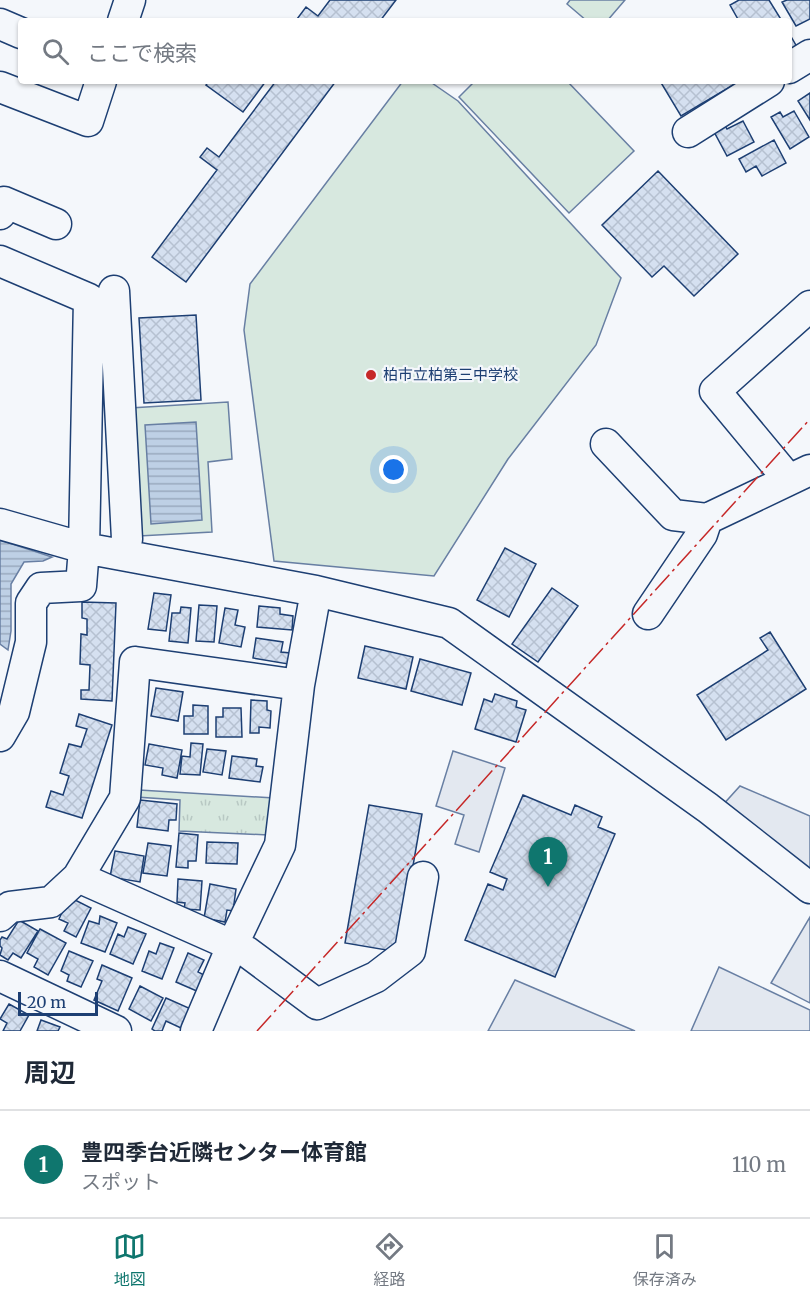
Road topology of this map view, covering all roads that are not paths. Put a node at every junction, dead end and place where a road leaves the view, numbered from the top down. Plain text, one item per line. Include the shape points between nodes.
1 (130, 0) edge
2 (124, 18) edge
3 (0, 24) edge
4 (18, 32) edge
5 (810, 55) edge
6 (792, 66) edge
7 (100, 84) edge
8 (764, 84) edge
9 (0, 87) edge
10 (688, 132) dead end
11 (0, 214) edge
12 (56, 224) dead end
13 (0, 261) edge
14 (114, 291) dead end
15 (810, 306) edge
16 (606, 444) dead end
17 (800, 475) edge
18 (707, 519) junction
19 (0, 524) edge
20 (84, 548) junction
21 (123, 555) junction
22 (316, 591) junction
23 (648, 614) dead end
24 (299, 685) junction
25 (0, 736) edge
26 (423, 877) dead end
27 (78, 878) junction
28 (810, 888) edge
29 (0, 916) edge
30 (232, 946) junction
31 (0, 976) edge
32 (116, 1031) edge
33 (196, 1031) edge

1 - 2 street
3 - 4 street
5 - 6 street
7 - 9 street via 88,121
8 - 10 street
11 - 12 street via 4,202
13 - 20 street via 89,299
14 - 21 street via 127,539
15 - 17 street via 715,391
16 - 18 street via 673,514
17 - 18 street
18 - 23 street via 702,534
19 - 20 street
20 - 21 street
20 - 25 street via 81,586 41,588 31,603 31,642 14,712
21 - 22 street
22 - 24 street
22 - 28 street via 449,623 708,808
24 - 27 street via 135,662 125,798
24 - 30 street via 280,846
26 - 30 street via 410,951 376,977 317,1004 247,952
27 - 29 street via 51,902 10,907
27 - 30 street
30 - 33 street
31 - 32 street

